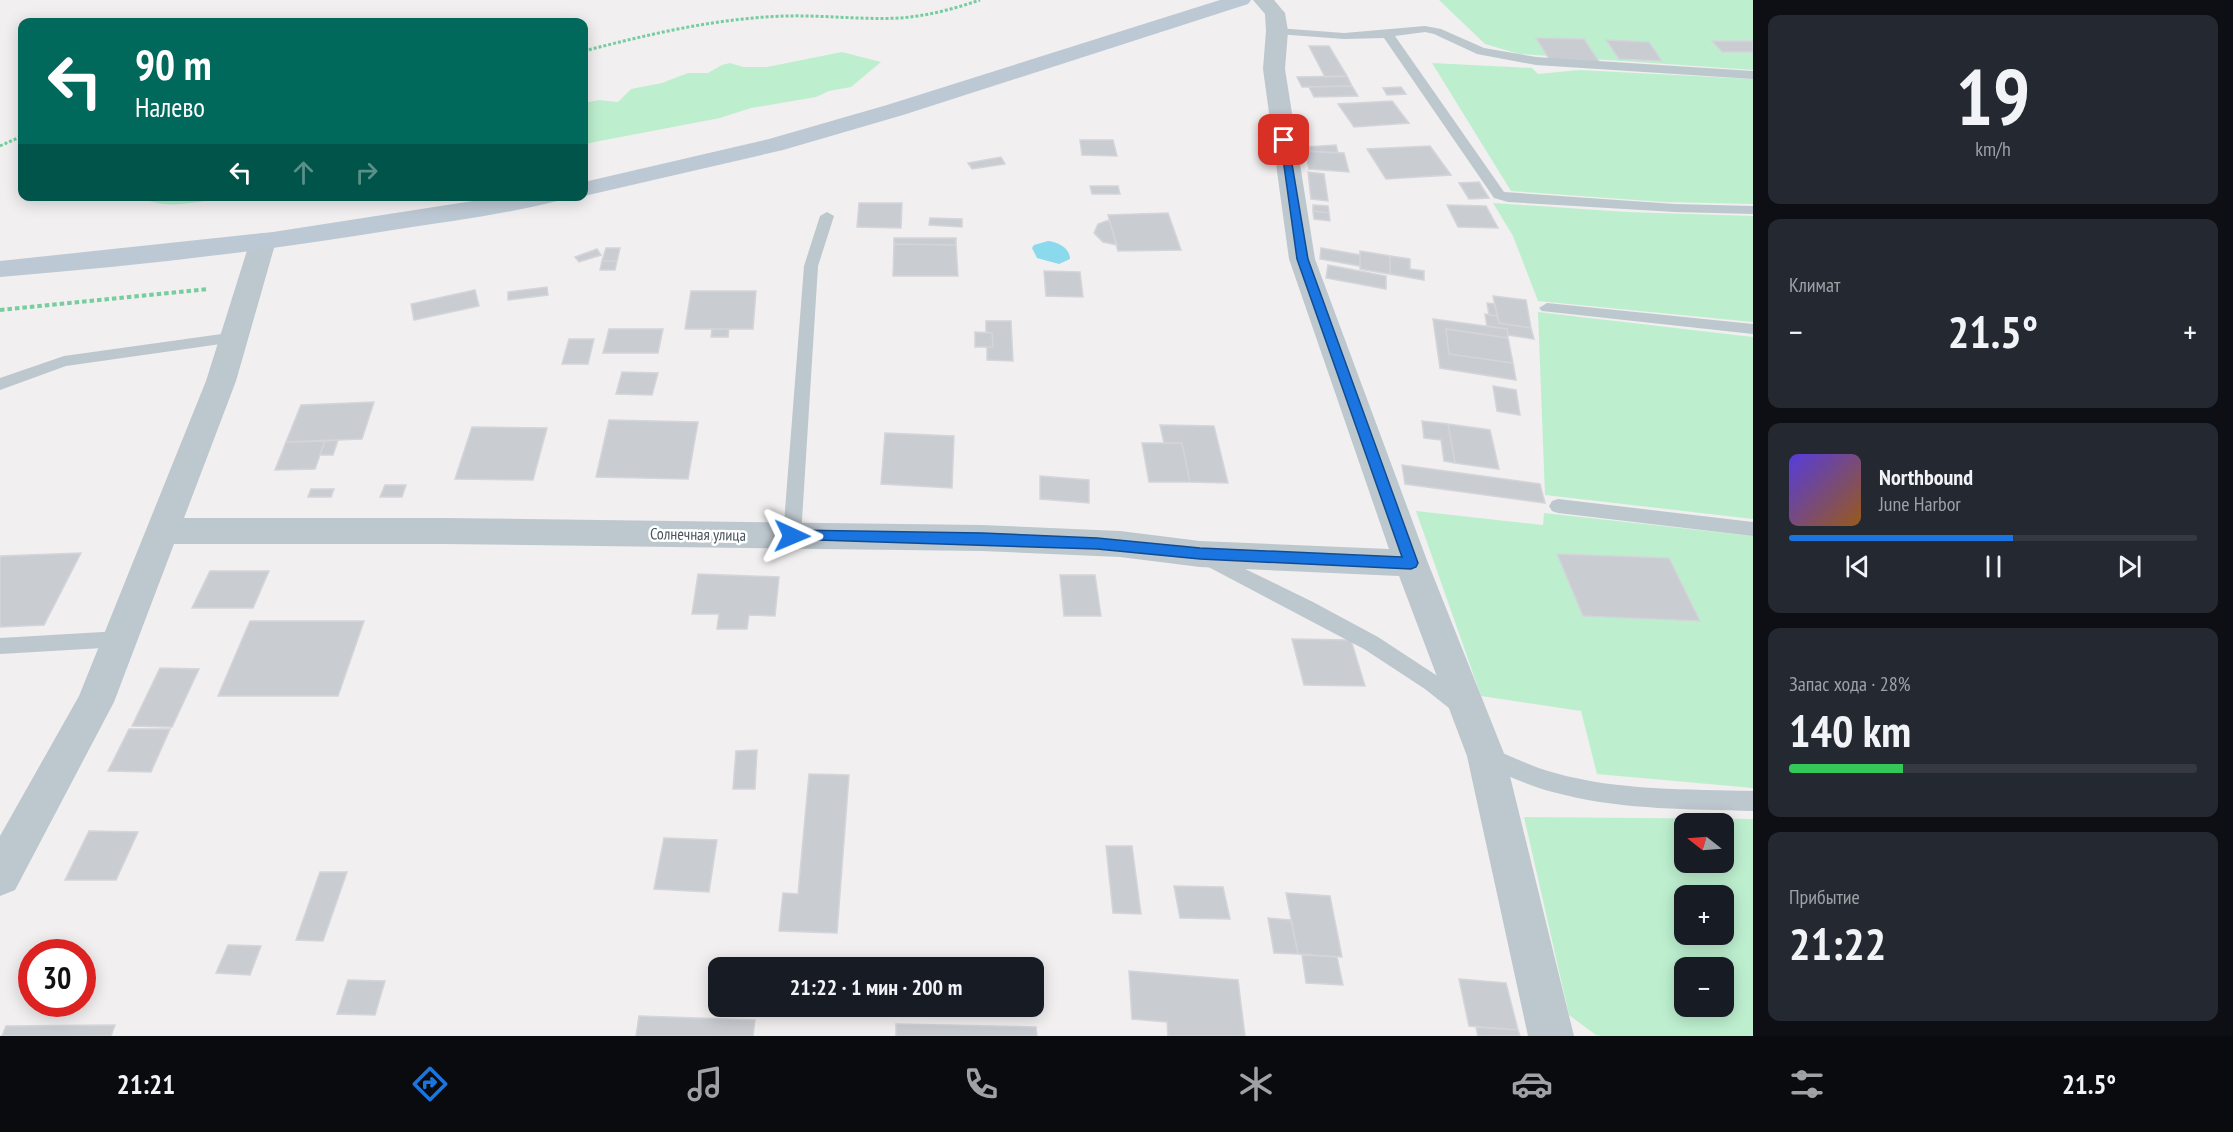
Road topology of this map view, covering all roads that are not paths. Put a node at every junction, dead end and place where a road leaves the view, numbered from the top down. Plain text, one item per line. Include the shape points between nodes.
1 (1241, 0) edge
2 (1263, 0) edge
3 (1277, 31) junction
4 (1387, 34) junction
5 (1753, 75) edge
6 (588, 188) edge
7 (520, 201) edge
8 (1753, 210) edge
9 (827, 216) dead end
10 (263, 241) junction
11 (0, 269) edge
12 (1547, 308) dead end
13 (1753, 329) edge
14 (236, 337) junction
15 (0, 384) edge
16 (1558, 506) dead end
17 (1753, 529) edge
18 (163, 531) junction
19 (792, 536) junction
20 (1200, 554) junction
21 (1411, 563) junction
22 (120, 639) junction
23 (0, 646) edge
24 (1469, 712) junction
25 (1486, 756) junction
26 (1753, 801) edge
27 (0, 876) edge
28 (1551, 1036) edge

1 - 6 main road via 905,107 797,138
2 - 3 street via 1275,13
3 - 4 lane
3 - 21 street via 1274,69 1302,259
4 - 5 lane via 1437,31 1481,51 1536,61
4 - 8 lane via 1499,195
7 - 10 main road
9 - 19 lane via 811,266
10 - 11 main road
10 - 14 street
12 - 13 lane
14 - 15 lane via 64,361
14 - 18 street
16 - 17 lane
18 - 19 street, Солнечная улица
18 - 22 street
19 - 20 street, Солнечная улица via 982,538 1109,544
20 - 21 street, Солнечная улица
20 - 24 lane via 1366,639 1427,677
21 - 24 street
22 - 23 lane
22 - 27 street via 95,702
24 - 25 street
25 - 26 lane via 1537,778 1576,788 1639,796
25 - 28 street

